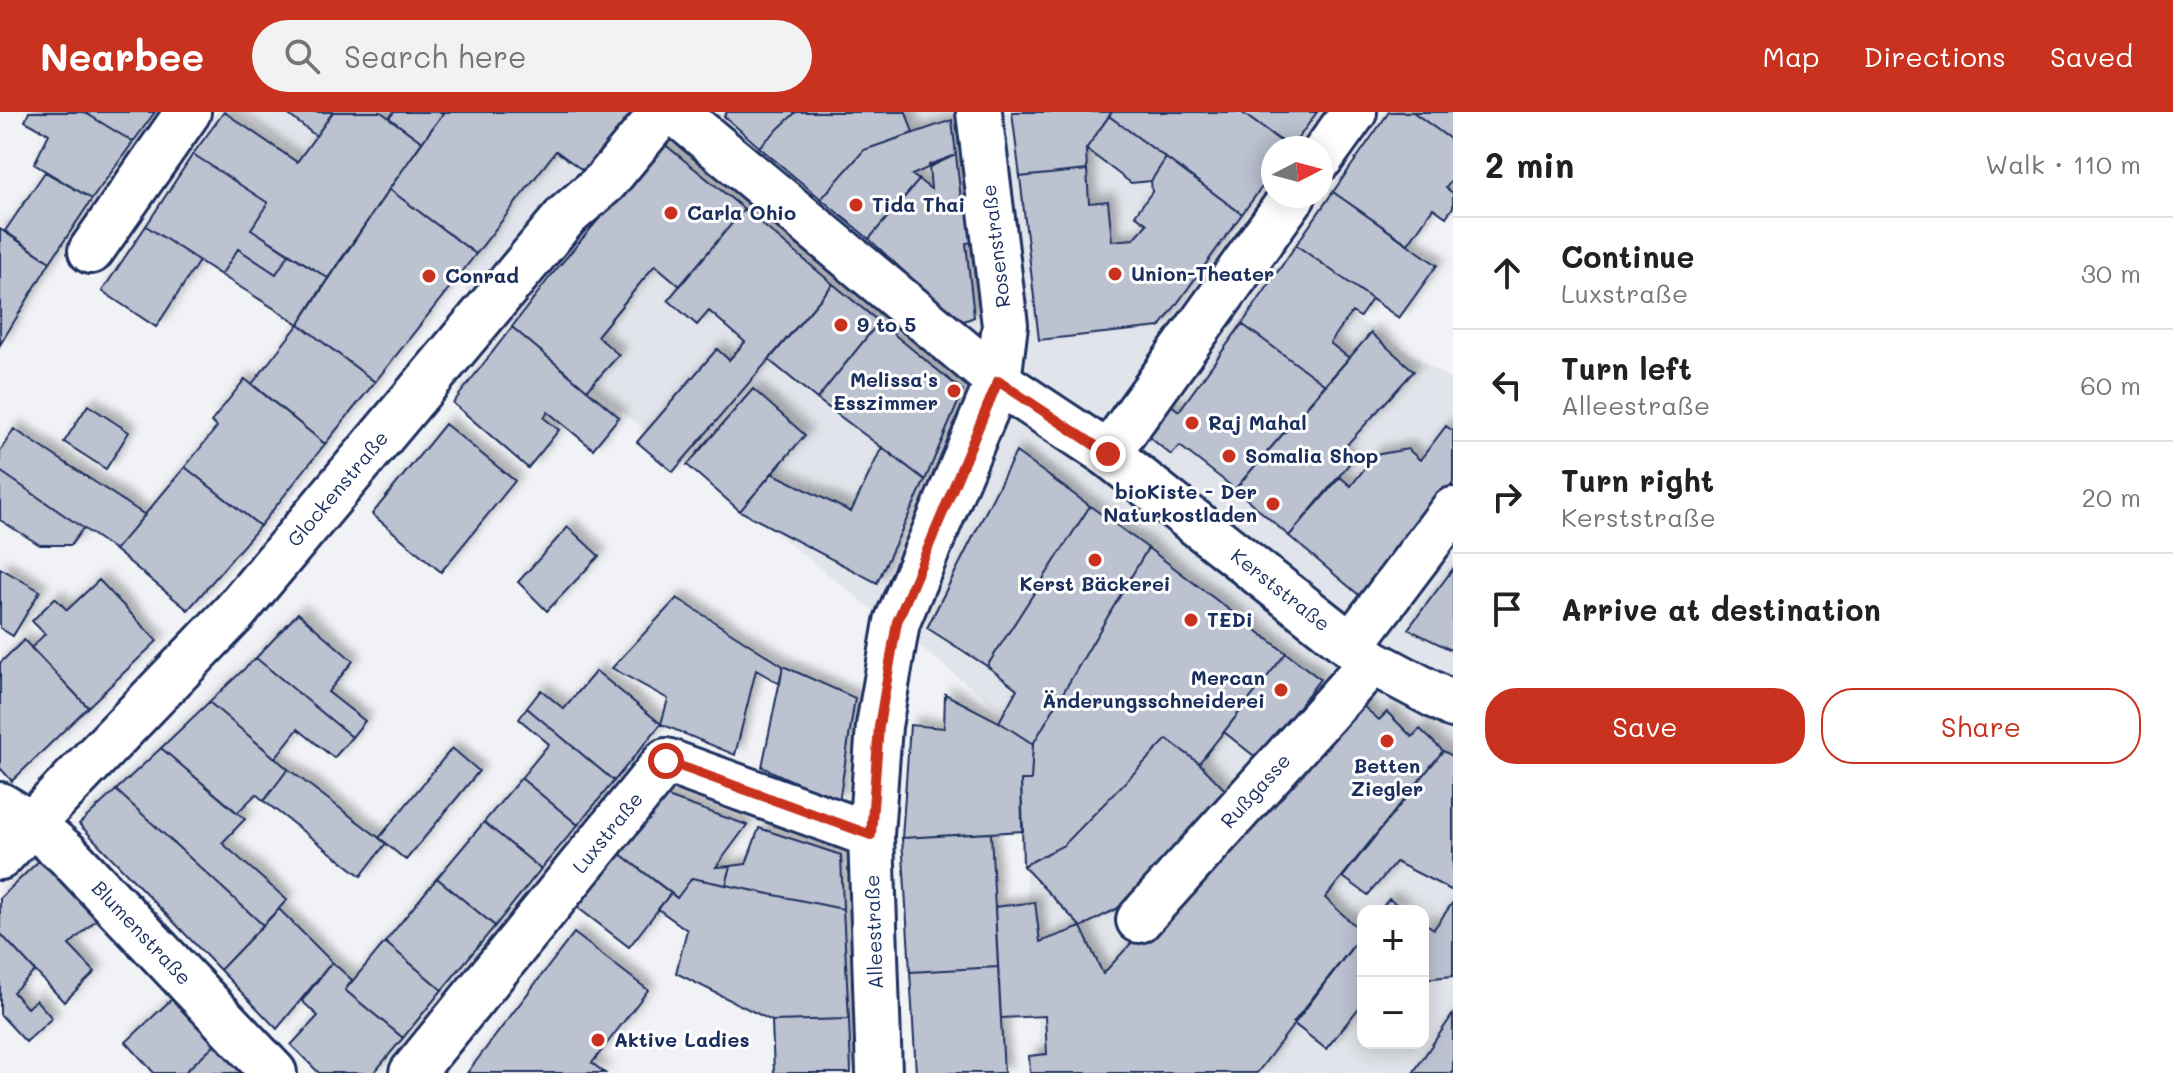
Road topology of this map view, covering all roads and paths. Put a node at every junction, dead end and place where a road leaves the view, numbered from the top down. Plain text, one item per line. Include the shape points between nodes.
1 (188, 112) edge
2 (663, 112) edge
3 (675, 112) edge
4 (979, 112) edge
5 (1354, 112) edge
6 (1333, 141) edge
7 (1284, 208) edge
8 (91, 251) dead end
9 (998, 381) junction
10 (1108, 454) junction
11 (1453, 510) edge
12 (1362, 653) junction
13 (1453, 705) edge
14 (16, 815) edge
15 (871, 835) junction
16 (0, 857) edge
17 (1139, 920) dead end
18 (274, 1073) edge
19 (412, 1073) edge
20 (879, 1073) edge

1 - 8 street
2 - 14 street, Glockenstraße via 605,182 566,216 234,613
3 - 9 street, Kerststraße
4 - 9 street, Rosenstraße via 1005,325
5 - 6 street
7 - 10 street
9 - 10 street, Kerststraße
9 - 15 street, Alleestraße via 897,622 879,726
10 - 12 street, Kerststraße
11 - 12 street, Rußgasse
12 - 13 street, Kerststraße
12 - 17 street, Rußgasse
14 - 16 street, Glockenstraße
14 - 18 street, Blumenstraße via 67,854
15 - 19 street, Luxstraße via 666,761
15 - 20 street, Alleestraße

